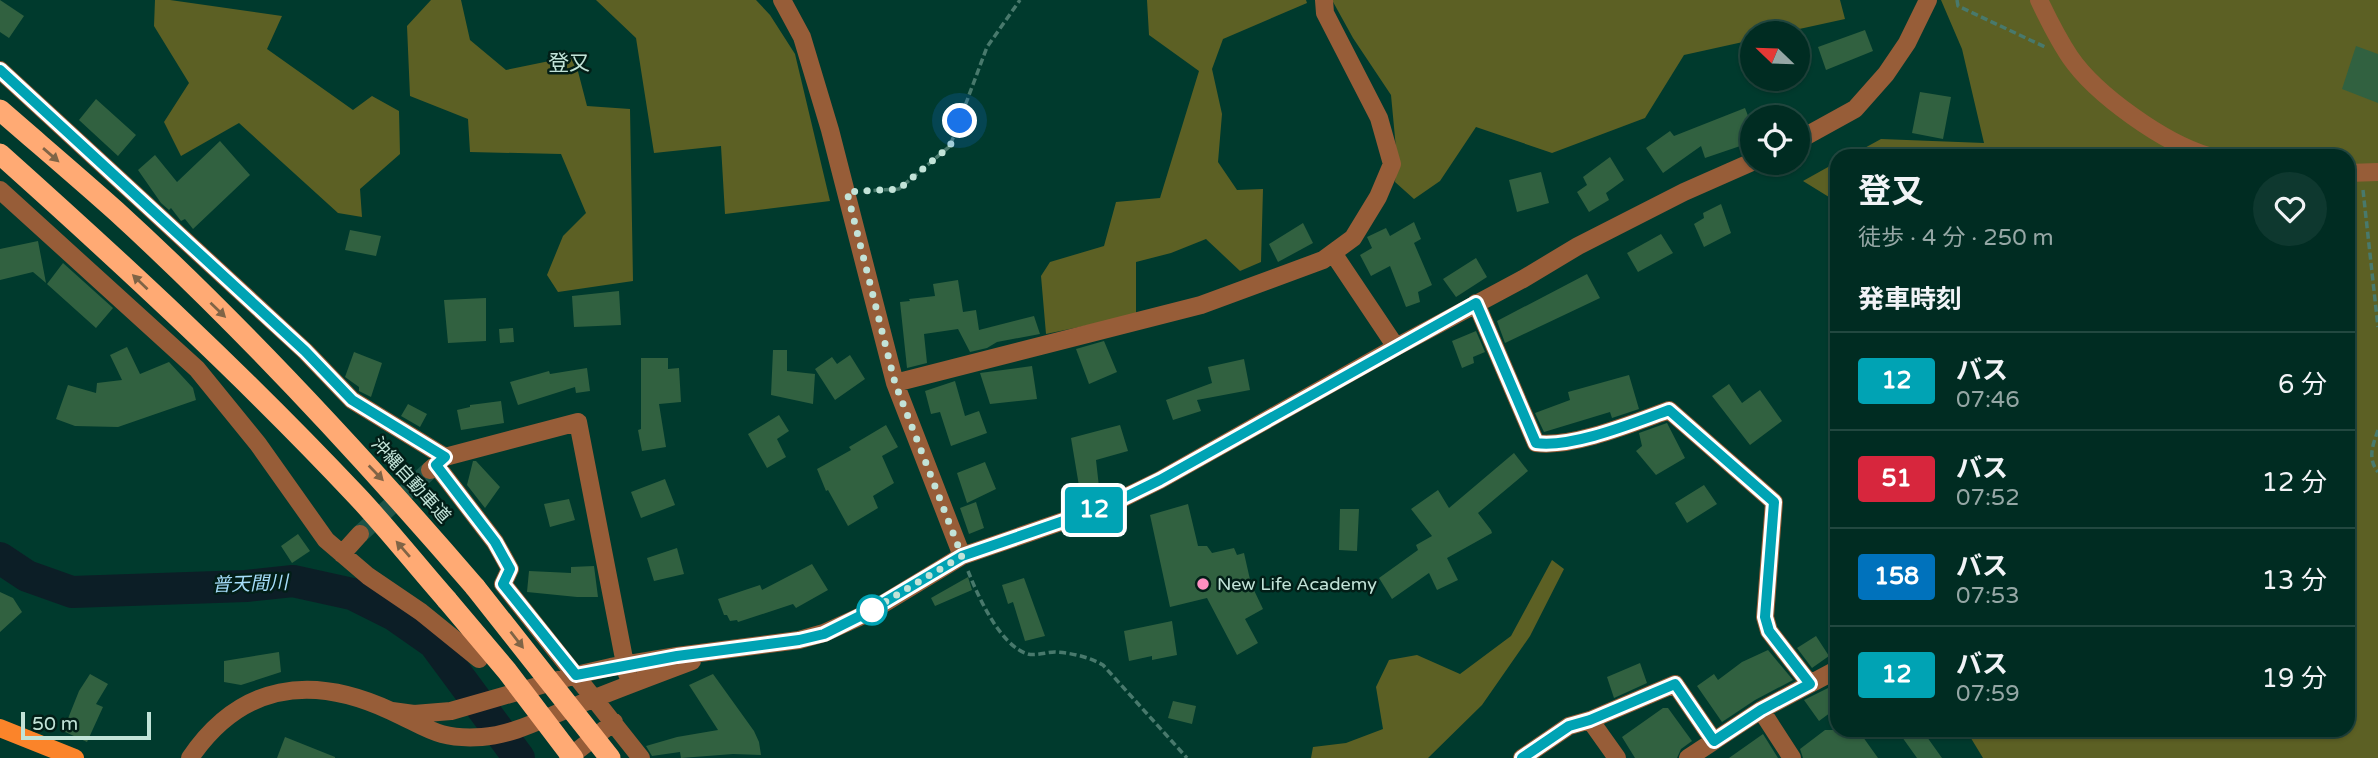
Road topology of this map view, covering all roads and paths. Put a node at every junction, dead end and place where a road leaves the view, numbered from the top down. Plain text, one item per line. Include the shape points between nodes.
1 (782, 0) edge
2 (1020, 0) edge
3 (1324, 0) edge
4 (1928, 0) edge
5 (1958, 0) edge
6 (2039, 0) edge
7 (2053, 51) dead end
8 (0, 70) edge
9 (0, 110) edge
10 (1810, 134) edge
11 (2188, 149) edge
12 (0, 154) edge
13 (1740, 167) edge
14 (2378, 172) edge
15 (2355, 179) edge
16 (0, 190) edge
17 (847, 192) junction
18 (1333, 253) junction
19 (1476, 303) junction
20 (2378, 327) edge
21 (1396, 347) junction
22 (895, 383) junction
23 (2378, 430) edge
24 (437, 464) junction
25 (2378, 472) edge
26 (360, 534) tunnel mouth
27 (342, 554) junction
28 (962, 556) junction
29 (715, 652) junction
30 (479, 659) dead end
31 (625, 664) junction
32 (1830, 673) edge
33 (576, 675) junction
34 (629, 684) junction
35 (1810, 684) junction
36 (595, 698) junction
37 (1761, 710) junction
38 (392, 712) junction
39 (1590, 720) junction
40 (614, 722) junction
41 (0, 728) edge
42 (1714, 741) junction
43 (75, 758) edge
44 (190, 758) edge
45 (571, 758) edge
46 (610, 758) edge
47 (641, 758) edge
48 (1187, 758) edge
49 (1522, 758) edge
50 (1617, 758) edge
51 (1688, 758) edge
52 (1792, 758) edge

1 - 17 street via 802,37
2 - 17 path via 987,47 950,146 899,189
3 - 18 street via 1325,13 1380,118 1392,164 1353,238
4 - 10 street via 1886,74 1855,109
5 - 7 path via 1958,6
6 - 11 street via 2071,59 2092,82 2156,132
8 - 24 street via 305,351 352,400
9 -> 46 highway, 沖縄自動車道, bridge via 117,212 384,482 475,587
45 -> 12 highway, bridge via 507,671 359,498 254,390
13 - 19 street via 1578,246
14 - 15 street
15 - 20 path
16 - 27 street via 197,369 258,444 326,540
17 - 22 street
18 - 21 street
18 - 22 street via 1201,305
19 - 21 street
19 - 35 street via 1536,443 1576,439 1669,410 1774,502 1765,617 1769,631
21 - 28 street via 1107,506
22 - 28 street
23 - 25 path via 2371,451
24 - 31 street via 578,422
24 - 33 street via 510,569 503,584
26 - 27 street
27 - 30 street
28 - 29 street via 824,634
28 - 48 path via 980,601 1013,647 1030,655 1055,652 1090,657 1103,665
29 - 31 street
29 - 34 street
31 - 33 street
31 - 34 street
32 - 35 street
33 - 36 street
33 - 38 street via 451,711
34 - 36 street
35 - 37 street
36 - 38 street via 486,737 437,734
36 - 40 street
37 - 42 street
37 - 52 street
38 - 44 street via 346,693 283,692 230,715 210,731
39 - 42 street via 1675,684
39 - 49 street via 1569,726
39 - 50 street
40 - 45 street
40 - 47 street
41 - 43 main road
42 - 51 street

